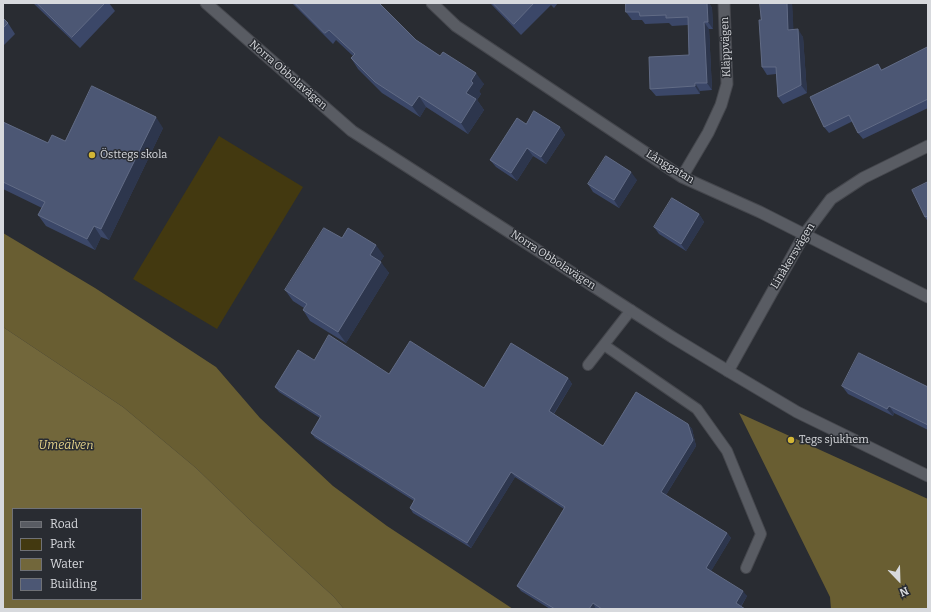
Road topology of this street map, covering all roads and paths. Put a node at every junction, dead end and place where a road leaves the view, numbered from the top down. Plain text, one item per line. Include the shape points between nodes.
1 (206, 3) edge
2 (432, 3) edge
3 (724, 3) edge
4 (928, 146) edge
5 (682, 177) junction
6 (804, 235) junction
7 (928, 297) edge
8 (631, 310) junction
9 (604, 345) junction
10 (588, 365) dead end
11 (728, 371) junction
12 (928, 476) edge
13 (746, 568) dead end

1 - 8 street, Norra Obbolavägen via 352,131
2 - 5 street, Långgatan via 456,26
3 - 5 street, Kläppvägen via 727,84 708,133
4 - 6 street, Linåkersvägen via 863,178 831,199
5 - 6 street, Långgatan
6 - 7 street, Långgatan
6 - 11 street, Linåkersvägen
8 - 9 lane
8 - 11 street, Norra Obbolavägen
9 - 10 lane
9 - 13 lane via 697,409 727,451 762,534
11 - 12 street, Norra Obbolavägen via 802,414

